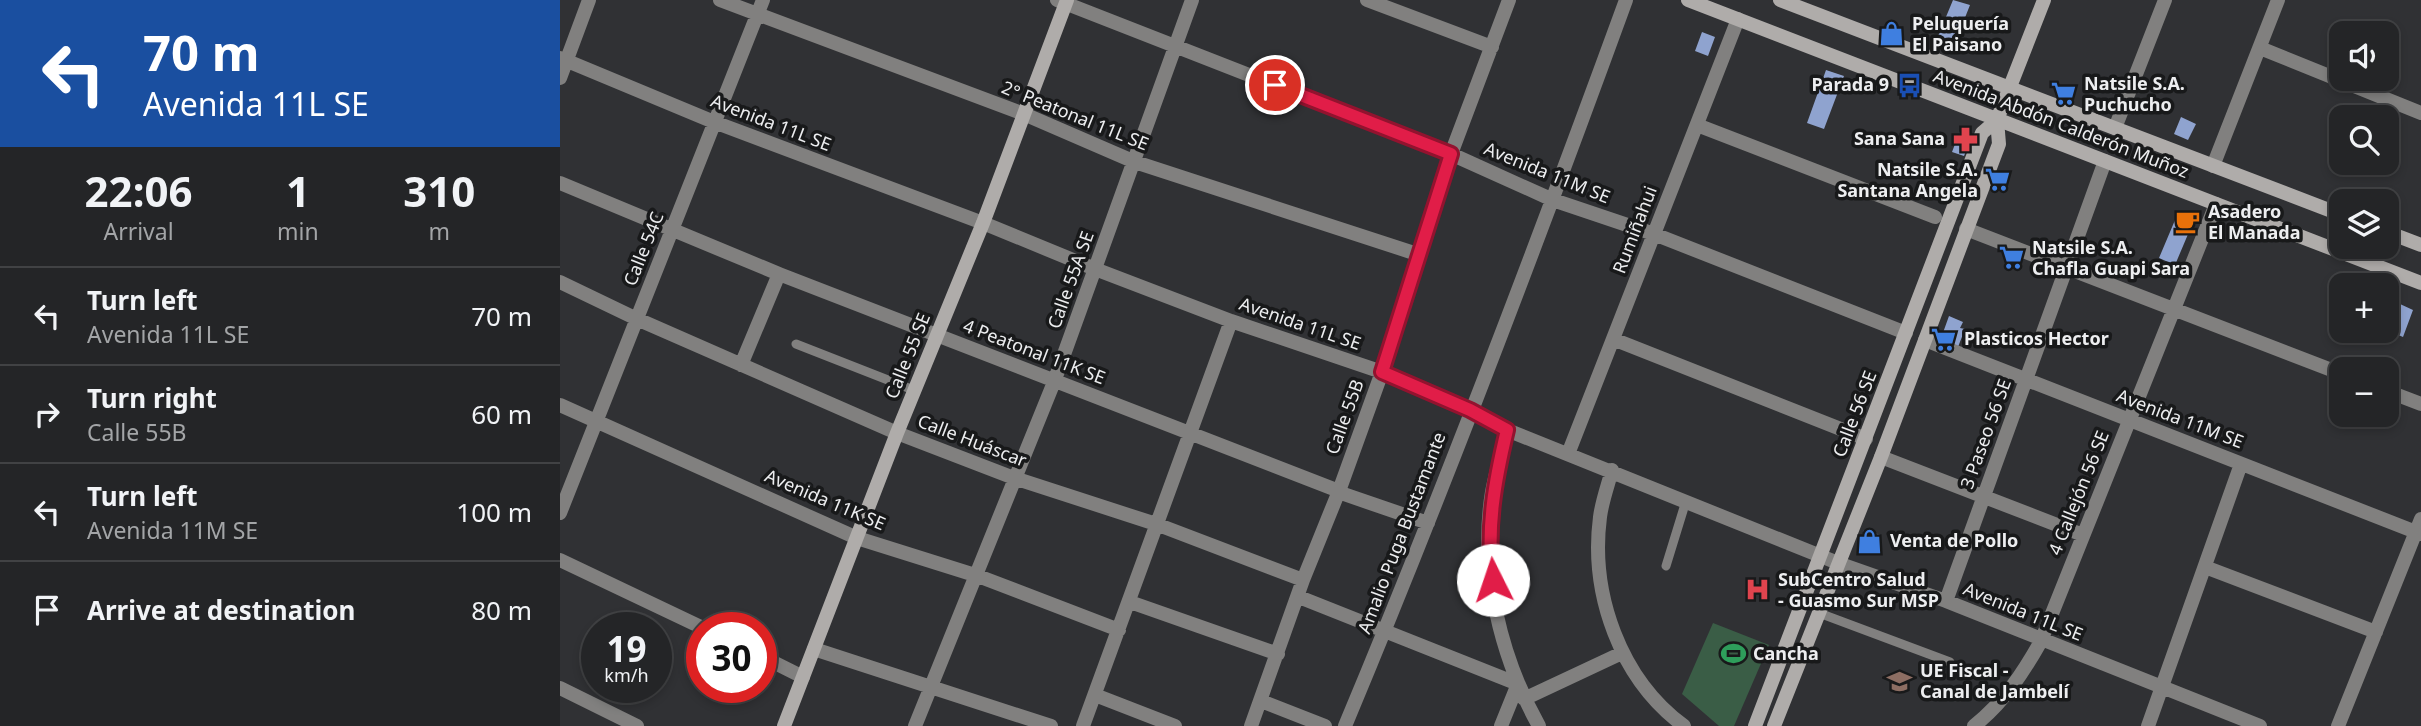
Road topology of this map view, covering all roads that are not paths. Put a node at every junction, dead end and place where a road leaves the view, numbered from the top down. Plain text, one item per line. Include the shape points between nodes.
1 (589, 0) edge
2 (720, 0) edge
3 (763, 0) edge
4 (1192, 0) edge
5 (1367, 0) edge
6 (1509, 0) edge
7 (1626, 0) edge
8 (1688, 0) edge
9 (1780, 0) edge
10 (2044, 0) edge
11 (2165, 0) edge
12 (2278, 0) edge
13 (1063, 1) edge
14 (757, 15) junction
15 (1738, 19) junction
16 (1174, 46) junction
17 (1492, 47) junction
18 (2260, 48) junction
19 (563, 59) edge
20 (560, 78) edge
21 (2011, 89) junction
22 (2421, 113) edge
23 (1024, 114) junction
24 (1997, 120) junction
25 (714, 122) junction
26 (1697, 125) junction
27 (2115, 128) junction
28 (1451, 154) junction
29 (2105, 161) junction
30 (1135, 162) junction
31 (2213, 166) junction
32 (560, 183) edge
33 (1553, 200) junction
34 (2216, 204) junction
35 (2329, 210) edge
36 (1935, 217) dead end
37 (983, 223) junction
38 (673, 229) junction
39 (1966, 229) junction
40 (1654, 234) junction
41 (2399, 237) edge
42 (2421, 245) edge
43 (1420, 255) junction
44 (2066, 267) junction
45 (1095, 269) junction
46 (779, 274) junction
47 (560, 282) edge
48 (2421, 283) edge
49 (2174, 309) junction
50 (637, 319) junction
51 (1231, 321) junction
52 (1906, 332) junction
53 (937, 335) junction
54 (1613, 339) junction
55 (1925, 340) junction
56 (796, 344) dead end
57 (741, 365) junction
58 (2329, 369) edge
59 (1382, 372) junction
60 (2026, 379) junction
61 (1054, 382) junction
62 (916, 391) junction
63 (2399, 396) edge
64 (2421, 404) edge
65 (560, 405) edge
66 (1470, 410) junction
67 (597, 420) junction
68 (2129, 420) junction
69 (1507, 430) junction
70 (897, 433) junction
71 (1192, 434) junction
72 (1866, 439) junction
73 (1568, 454) junction
74 (1881, 457) junction
75 (2241, 464) junction
76 (1612, 470) junction
77 (1014, 478) junction
78 (1339, 492) junction
79 (1984, 495) junction
80 (1686, 500) junction
81 (560, 513) edge
82 (1428, 523) junction
83 (1156, 524) junction
84 (2419, 529) edge
85 (2083, 535) junction
86 (857, 538) junction
87 (1821, 555) junction
88 (560, 559) edge
89 (1838, 563) junction
90 (1666, 566) dead end
91 (2205, 567) junction
92 (978, 576) junction
93 (1303, 580) junction
94 (1299, 597) junction
95 (1946, 601) junction
96 (1130, 602) junction
97 (1819, 613) junction
98 (686, 620) edge
99 (1385, 629) junction
100 (1119, 630) junction
101 (2376, 632) junction
102 (2041, 640) junction
103 (814, 649) junction
104 (1622, 653) junction
105 (1278, 654) junction
106 (1950, 662) dead end
107 (777, 664) edge
108 (803, 677) junction
109 (1518, 684) junction
110 (932, 685) junction
111 (560, 688) edge
112 (2161, 688) junction
113 (1095, 695) junction
114 (1524, 699) junction
115 (1261, 701) junction
116 (2154, 709) junction
117 (637, 726) edge
118 (784, 726) edge
119 (915, 726) edge
120 (1051, 726) edge
121 (1083, 726) edge
122 (1175, 726) edge
123 (1251, 726) edge
124 (1325, 726) edge
125 (1345, 726) edge
126 (1501, 726) edge
127 (1539, 726) edge
128 (1684, 726) edge
129 (1755, 726) edge
130 (1774, 726) edge
131 (1974, 726) edge
132 (2141, 726) edge
133 (2148, 726) edge
134 (2260, 726) edge
135 (2338, 726) edge

1 - 19 street
2 - 14 street, 2° Peatonal 11L SE
3 - 14 street, Calle 54C
4 - 16 street, Calle 55A SE
5 - 17 street
6 - 17 street, Calle 55B
7 - 33 street, Amalio Puga Bustamante
8 - 15 main road, Avenida Abdón Calderón Muñoz
9 - 21 main road, Avenida Abdón Calderón Muñoz
10 - 21 main road, Calle 56 SE
11 - 27 street
12 - 18 street
13 - 16 street, Avenida 11M SE
13 - 23 main road, Calle 55 SE
14 - 23 street, 2° Peatonal 11L SE
14 - 25 street, Calle 54C
15 - 24 main road, Avenida Abdón Calderón Muñoz
15 - 26 street, Rumiñahui
16 - 28 street, Avenida 11M SE
16 - 30 street, Calle 55A SE
17 - 28 street, Calle 55B
18 - 22 street
18 - 31 street
19 - 20 street
19 - 25 street, Avenida 11L SE
21 - 24 main road, Calle 56 SE
21 - 27 main road, Avenida Abdón Calderón Muñoz
23 - 30 street, 2° Peatonal 11L SE
23 - 37 main road, Calle 55 SE
24 - 29 main road, Avenida Abdón Calderón Muñoz
24 - 39 main road, Calle 56 SE via 1999,144
24 - 52 main road, Calle 56 SE via 1982,132
25 - 37 street, Avenida 11L SE
25 - 38 street, Calle 54C
26 - 36 street
26 - 40 street, Rumiñahui
27 - 31 main road, Avenida Abdón Calderón Muñoz
28 - 33 street, Avenida 11M SE
28 - 43 street, Calle 55B
29 - 34 main road, Avenida Abdón Calderón Muñoz
29 - 44 street, 3 Paseo 56 SE
30 - 43 street, 2° Peatonal 11L SE
30 - 45 street, Calle 55A SE
31 - 35 main road, Avenida Abdón Calderón Muñoz
32 - 38 street, 4 Peatonal 11K SE
33 - 40 street, Avenida 11M SE
33 - 66 street, Amalio Puga Bustamante
34 - 48 main road, Avenida Abdón Calderón Muñoz
34 - 49 street, 4 Callejón 56 SE
37 - 45 street, Avenida 11L SE
37 - 53 main road, Calle 55 SE
38 - 46 street, 4 Peatonal 11K SE
38 - 50 street, Calle 54C
39 - 44 street
39 - 55 main road, Calle 56 SE
40 - 52 street, Avenida 11M SE
40 - 54 street, Rumiñahui
41 - 42 main road
43 - 59 street, Calle 55B
44 - 49 street
44 - 60 street, 3 Paseo 56 SE
45 - 51 street, Avenida 11L SE
45 - 61 street, Calle 55A SE
46 - 53 street, 4 Peatonal 11K SE
46 - 57 street
47 - 50 street, Calle Huáscar
49 - 58 street
49 - 68 street, 4 Callejón 56 SE
50 - 57 street, Calle Huáscar
50 - 67 street, Calle 54C
51 - 59 street, Avenida 11L SE
51 - 71 street
52 - 72 main road, Calle 56 SE
53 - 61 street, 4 Peatonal 11K SE
53 - 62 main road, Calle 55 SE
54 - 72 street
54 - 73 street, Rumiñahui
55 - 60 street, Avenida 11M SE
55 - 74 main road, Calle 56 SE
56 - 62 lane
57 - 70 street, Calle Huáscar
59 - 66 street, Avenida 11L SE
59 - 78 street, Calle 55B
60 - 68 street, Avenida 11M SE
60 - 79 street, 3 Paseo 56 SE
61 - 71 street, 4 Peatonal 11K SE
61 - 77 street, Calle 55A SE
62 - 70 main road, Calle 55 SE
63 - 64 street
65 - 67 street, Avenida 11K SE
66 - 69 street, Avenida 11L SE
66 - 82 street, Amalio Puga Bustamante
67 - 81 street, Calle 54C
67 - 86 street, Avenida 11K SE
68 - 75 street, Avenida 11M SE
68 - 85 street, 4 Callejón 56 SE
69 - 73 street, Avenida 11L SE
69 - 109 street via 1492,494 1490,558 1498,622
70 - 77 street, Calle Huáscar
70 - 86 main road, Calle 55 SE
71 - 78 street, 4 Peatonal 11K SE
71 - 83 street
72 - 87 main road, Calle 56 SE
73 - 76 street, Avenida 11L SE
74 - 79 street
74 - 89 main road, Calle 56 SE
75 - 84 street, Avenida 11M SE
75 - 91 street
76 - 80 street, Avenida 11L SE
76 - 104 street via 1600,516 1598,563 1605,609
77 - 83 street, Calle Huáscar
77 - 92 street, Calle 55A SE
78 - 82 street, 4 Peatonal 11K SE
78 - 93 street, Calle 55B
79 - 85 street
79 - 95 street, 3 Paseo 56 SE
80 - 87 street, Avenida 11L SE
80 - 90 lane
82 - 99 street, Amalio Puga Bustamante
83 - 93 street, Calle Huáscar
83 - 96 street
84 - 101 street
85 - 102 street, 4 Callejón 56 SE
86 - 92 street, Avenida 11K SE
86 - 103 main road, Calle 55 SE
87 - 89 street, Avenida 11L SE
87 - 129 main road, Calle 56 SE
88 - 98 street
89 - 95 street, Avenida 11L SE
89 - 97 main road, Calle 56 SE
91 - 101 street
91 - 112 street
92 - 100 street, Avenida 11K SE
92 - 110 street, Calle 55A SE
93 - 94 street, Calle 55B
94 - 99 street
94 - 105 street, Calle 55B
95 - 102 street, Avenida 11L SE
96 - 100 street
96 - 105 street
97 - 106 lane
97 - 130 main road, Calle 56 SE
99 - 109 street
99 - 125 street, Amalio Puga Bustamante
100 - 113 street
101 - 135 street
102 - 112 street, Avenida 11L SE
102 - 131 street, 4 Callejón 56 SE via 2019,680
103 - 108 main road, Calle 55 SE
103 - 110 street
104 - 114 street
104 - 128 street via 1644,688
105 - 115 street, Calle 55B
107 - 108 street
108 - 118 main road, Calle 55 SE
109 - 114 street
109 - 126 street
110 - 119 street, Calle 55A SE
110 - 120 street
111 - 117 street
112 - 116 street
112 - 134 street, Avenida 11L SE
113 - 121 street
113 - 122 street
114 - 127 street
115 - 123 street, Calle 55B
115 - 124 street
116 - 132 street
116 - 133 street

